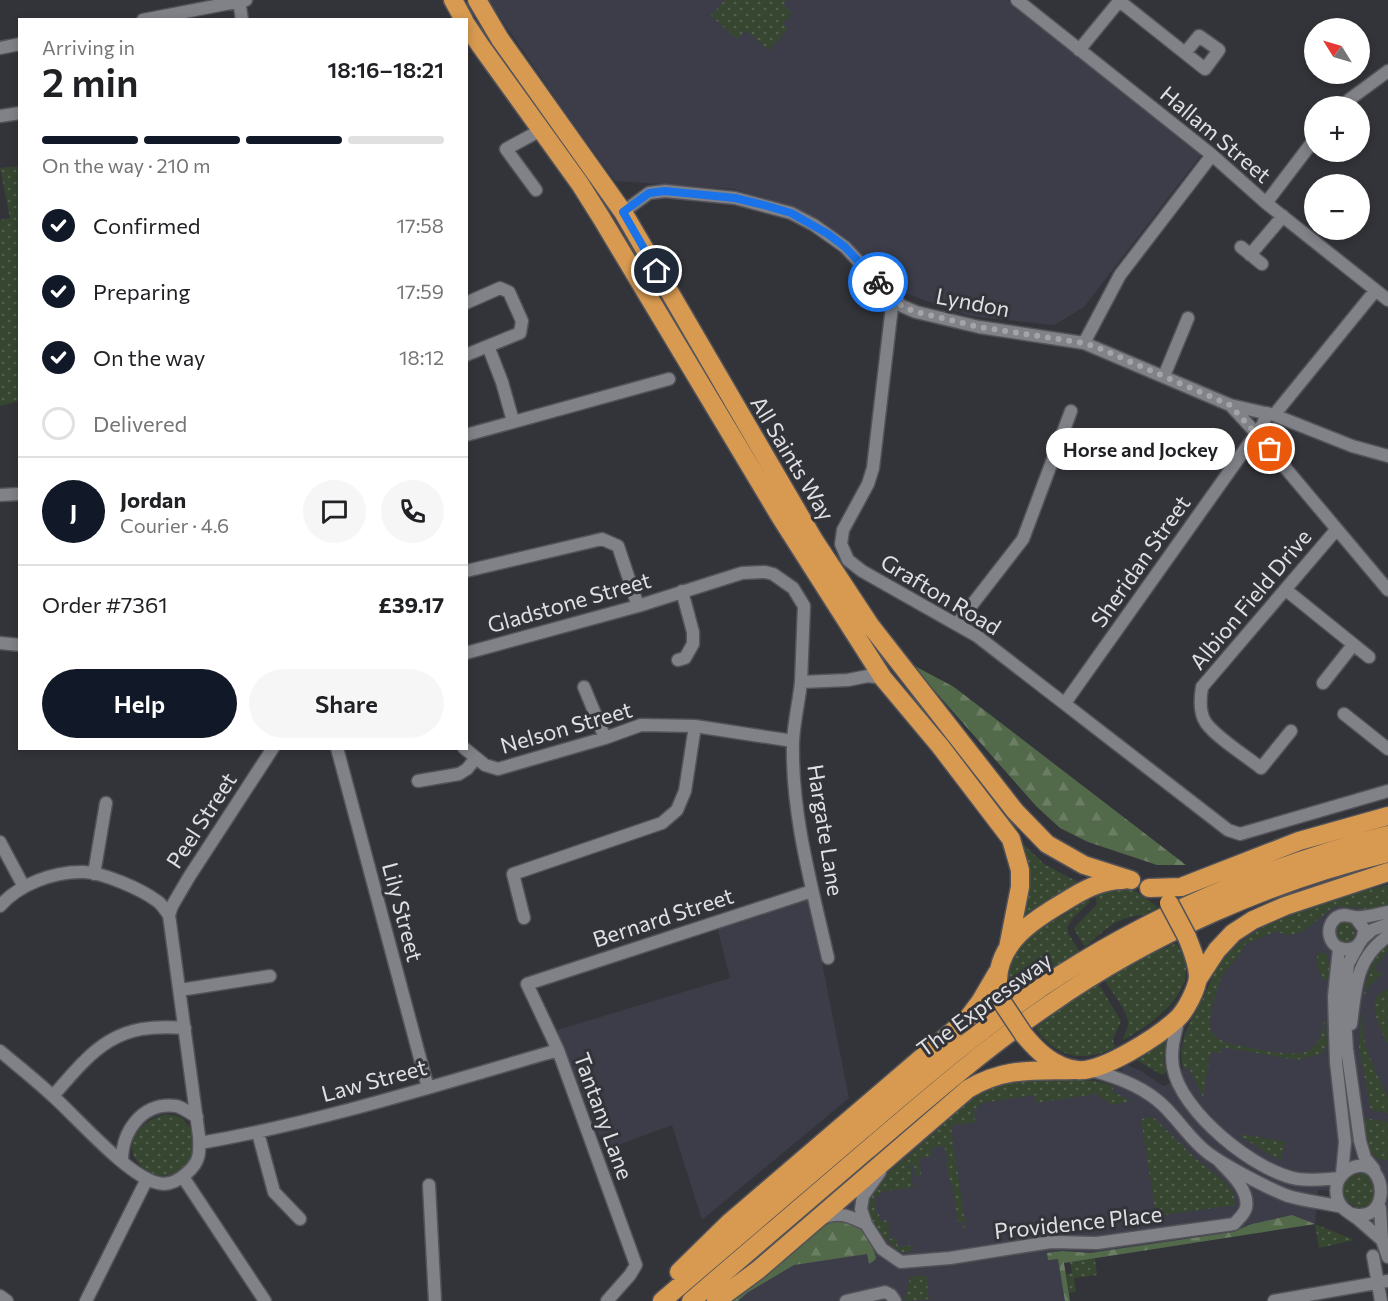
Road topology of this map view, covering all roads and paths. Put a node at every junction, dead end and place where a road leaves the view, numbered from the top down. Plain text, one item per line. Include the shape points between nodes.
1 (453, 0) edge
2 (477, 0) edge
3 (1017, 0) edge
4 (243, 1) edge
5 (208, 3) edge
6 (173, 17) edge
7 (242, 18) edge
8 (463, 18) edge
9 (468, 27) edge
10 (18, 44) edge
11 (0, 48) edge
12 (1079, 50) junction
13 (1185, 53) dead end
14 (1388, 70) edge
15 (1354, 96) edge
16 (18, 113) edge
17 (0, 116) edge
18 (541, 130) junction
19 (1304, 153) edge
20 (1212, 155) junction
21 (536, 190) dead end
22 (1266, 203) junction
23 (623, 212) junction
24 (1282, 216) junction
25 (605, 224) junction
26 (1262, 264) dead end
27 (1375, 291) junction
28 (893, 298) junction
29 (1388, 300) edge
30 (468, 302) edge
31 (1188, 318) dead end
32 (1084, 343) junction
33 (488, 346) junction
34 (468, 354) edge
35 (1164, 376) junction
36 (669, 379) dead end
37 (1230, 405) junction
38 (1071, 411) dead end
39 (1270, 414) junction
40 (513, 421) junction
41 (1257, 433) junction
42 (468, 434) edge
43 (1388, 456) edge
44 (18, 494) edge
45 (0, 495) edge
46 (1336, 530) junction
47 (468, 571) edge
48 (1286, 590) junction
49 (1388, 590) edge
50 (682, 591) junction
51 (638, 606) junction
52 (957, 624) junction
53 (0, 643) edge
54 (18, 645) edge
55 (1353, 645) junction
56 (468, 651) edge
57 (865, 651) junction
58 (1369, 657) dead end
59 (678, 660) dead end
60 (883, 678) junction
61 (848, 680) junction
62 (801, 682) junction
63 (1323, 683) dead end
64 (584, 687) dead end
65 (1065, 703) junction
66 (1350, 714) dead end
67 (695, 726) junction
68 (1291, 731) dead end
69 (604, 738) junction
70 (793, 741) junction
71 (1388, 749) edge
72 (272, 750) edge
73 (338, 750) edge
74 (466, 750) edge
75 (476, 758) junction
76 (418, 781) dead end
77 (1388, 791) edge
78 (106, 803) dead end
79 (1388, 816) edge
80 (1388, 836) edge
81 (0, 842) edge
82 (1388, 853) edge
83 (1388, 872) edge
84 (94, 874) junction
85 (1131, 880) junction
86 (24, 887) junction
87 (1149, 888) junction
88 (812, 891) junction
89 (0, 906) edge
90 (1388, 912) edge
91 (169, 915) junction
92 (1355, 917) junction
93 (524, 918) dead end
94 (1388, 924) edge
95 (1388, 936) edge
96 (1361, 942) junction
97 (1008, 948) junction
98 (1340, 948) junction
99 (828, 958) dead end
100 (997, 973) junction
101 (270, 976) dead end
102 (1198, 979) junction
103 (527, 984) joint
104 (180, 990) junction
105 (1179, 1017) junction
106 (185, 1028) junction
107 (557, 1048) junction
108 (1347, 1049) junction
109 (0, 1051) edge
110 (1083, 1070) junction
111 (428, 1088) junction
112 (53, 1096) junction
113 (197, 1117) junction
114 (258, 1133) junction
115 (200, 1143) junction
116 (892, 1154) junction
117 (1217, 1159) junction
118 (122, 1161) junction
119 (1374, 1169) junction
120 (1341, 1176) junction
121 (183, 1177) junction
122 (147, 1179) junction
123 (429, 1185) dead end
124 (1380, 1208) junction
125 (1347, 1211) junction
126 (300, 1219) dead end
127 (814, 1222) junction
128 (866, 1224) junction
129 (1382, 1240) junction
130 (1373, 1256) dead end
131 (1388, 1257) edge
132 (1383, 1282) edge
133 (0, 1296) edge
134 (893, 1298) edge
135 (7, 1301) edge
136 (86, 1301) edge
137 (265, 1301) edge
138 (435, 1301) edge
139 (607, 1301) edge
140 (649, 1301) edge
141 (662, 1301) edge
142 (691, 1301) edge
143 (716, 1301) edge
144 (846, 1301) edge
145 (1274, 1301) edge
146 (1381, 1301) edge

1 - 8 highway
2 - 23 highway, All Saints Way
3 - 12 street, Hallam Street
4 - 5 street
4 - 7 street
5 - 6 street
9 - 18 highway, All Saints Way
10 - 11 street
12 - 13 street via 1116,5 1122,3
12 - 20 street, Hallam Street
14 - 15 street
16 - 17 street
18 - 21 street via 506,149
18 - 25 highway, All Saints Way
19 - 22 street
20 - 22 street, Hallam Street
20 - 32 street via 1120,275
22 - 24 street, Hallam Street
23 - 25 highway
23 - 28 street, Lyndon via 649,193 665,191 735,198 791,213 845,247
23 - 85 highway, All Saints Way via 814,540 870,625 1015,811 1047,844 1084,865
24 - 26 street via 1246,251
24 - 27 street, Hallam Street
25 - 57 highway, All Saints Way
27 - 29 street, Hallam Street
27 - 39 street, Sheridan Street
28 - 32 street, Lyndon via 916,312 949,321
28 - 52 street, Grafton Road via 873,468 843,530 841,544 848,560 862,571
30 - 33 street via 500,288 509,292 522,321 520,333
31 - 35 street
32 - 35 street, Lyndon
33 - 34 street
33 - 40 street
35 - 37 street, Lyndon
36 - 40 street
37 - 39 street, Lyndon
37 - 41 street
38 - 52 street via 1023,538
39 - 41 street, Sheridan Street
39 - 43 street, Lyndon
40 - 42 street
41 - 46 street
41 - 65 street, Sheridan Street
44 - 45 street
46 - 48 street, Albion Field Drive
46 - 49 street
47 - 51 street via 602,539 618,546
48 - 55 street
48 - 68 street, Albion Field Drive via 1215,670 1202,687 1200,698 1206,723 1261,768
50 - 51 street, Gladstone Street
50 - 59 street, Gladstone Street via 693,644 685,658
50 - 62 street, Gladstone Street via 755,571 784,580 804,606
51 - 56 street, Gladstone Street
52 - 65 street, Grafton Road
53 - 54 street
55 - 58 street
55 - 63 street
57 - 60 highway, All Saints Way
57 - 61 street via 860,668
60 - 61 street
60 - 97 highway, All Saints Way via 1011,839 1020,870 1020,887
61 - 62 street
62 - 70 street, Hargate Lane
64 - 69 street
65 - 77 street, Grafton Road via 1228,830 1240,834
66 - 71 street
67 - 69 street, Nelson Street via 641,725
67 - 70 street, Nelson Street
67 - 93 street via 685,791 677,810 662,823 513,874
69 - 75 street, Nelson Street via 498,769
70 - 88 street, Hargate Lane via 796,803
72 - 91 street, Peel Street via 189,877
73 - 111 street, Lily Street
74 - 75 street, Nelson Street
75 - 76 street via 459,774
78 - 84 street
79 - 87 highway via 1299,841 1181,887
80 - 141 highway, The Expressway via 1339,848 1239,883 1125,937 1043,987 917,1083
81 - 86 street
82 - 142 highway, The Expressway via 1221,910 1115,964 1052,1002 942,1086
83 - 102 highway via 1253,920 1217,950
84 - 86 street via 55,876
84 - 91 street via 141,891 159,902
85 - 87 highway
85 - 97 highway via 1107,880 1078,893 1023,928
86 - 89 street
87 - 102 highway, bridge via 1169,903 1196,960
88 - 99 street, Hargate Lane
88 - 103 street, Bernard Street
90 - 92 street
91 - 104 street
92 - 96 street via 1364,929
92 - 98 street via 1341,916 1330,926 1330,939
94 - 96 street via 1372,930
95 - 108 street via 1373,947 1359,972
96 - 98 street via 1349,950
96 - 108 street via 1348,963 1344,1004
97 - 100 highway
98 - 120 street via 1334,996 1345,1142
100 - 110 highway, bridge via 1002,1002 1024,1035 1045,1058
100 - 140 highway via 968,1018 730,1222
101 - 104 street
102 - 105 highway
103 - 107 street, Tantany Lane
104 - 106 street
105 - 110 highway via 1126,1053
105 - 120 street via 1172,1044 1175,1077 1190,1103 1216,1132 1246,1156 1279,1173 1298,1179
106 - 112 street via 159,1025 103,1043
106 - 113 street
107 - 111 street, Law Street
107 - 139 street, Tantany Lane via 636,1265
108 - 119 street via 1360,1141 1365,1158
109 - 112 street
110 - 116 highway via 1012,1071 986,1078
110 - 117 street via 1132,1083 1152,1096 1192,1139
111 - 114 street, Law Street
112 - 118 street
113 - 115 street
113 - 118 street via 177,1106 150,1110 129,1130 122,1147
114 - 115 street, Law Street
114 - 126 street via 274,1192
115 - 121 street via 200,1155
116 - 127 highway
116 - 128 street via 863,1196 861,1209
117 - 125 street via 1276,1191
117 - 128 street, Providence Place via 1233,1175 1245,1198 1246,1208 1234,1224 1097,1243 1051,1242 901,1262 882,1249
118 - 122 street
119 - 120 street via 1357,1166
119 - 124 street via 1386,1187
120 - 125 street via 1336,1192
121 - 122 street via 168,1184
121 - 137 street
122 - 136 street
123 - 138 street
124 - 125 street via 1365,1215
124 - 129 street
125 - 129 street
127 - 128 street via 832,1214 849,1215
127 - 143 highway
129 - 131 street
130 - 132 street
132 - 145 street
132 - 146 street
133 - 135 street
134 - 144 street via 879,1293

